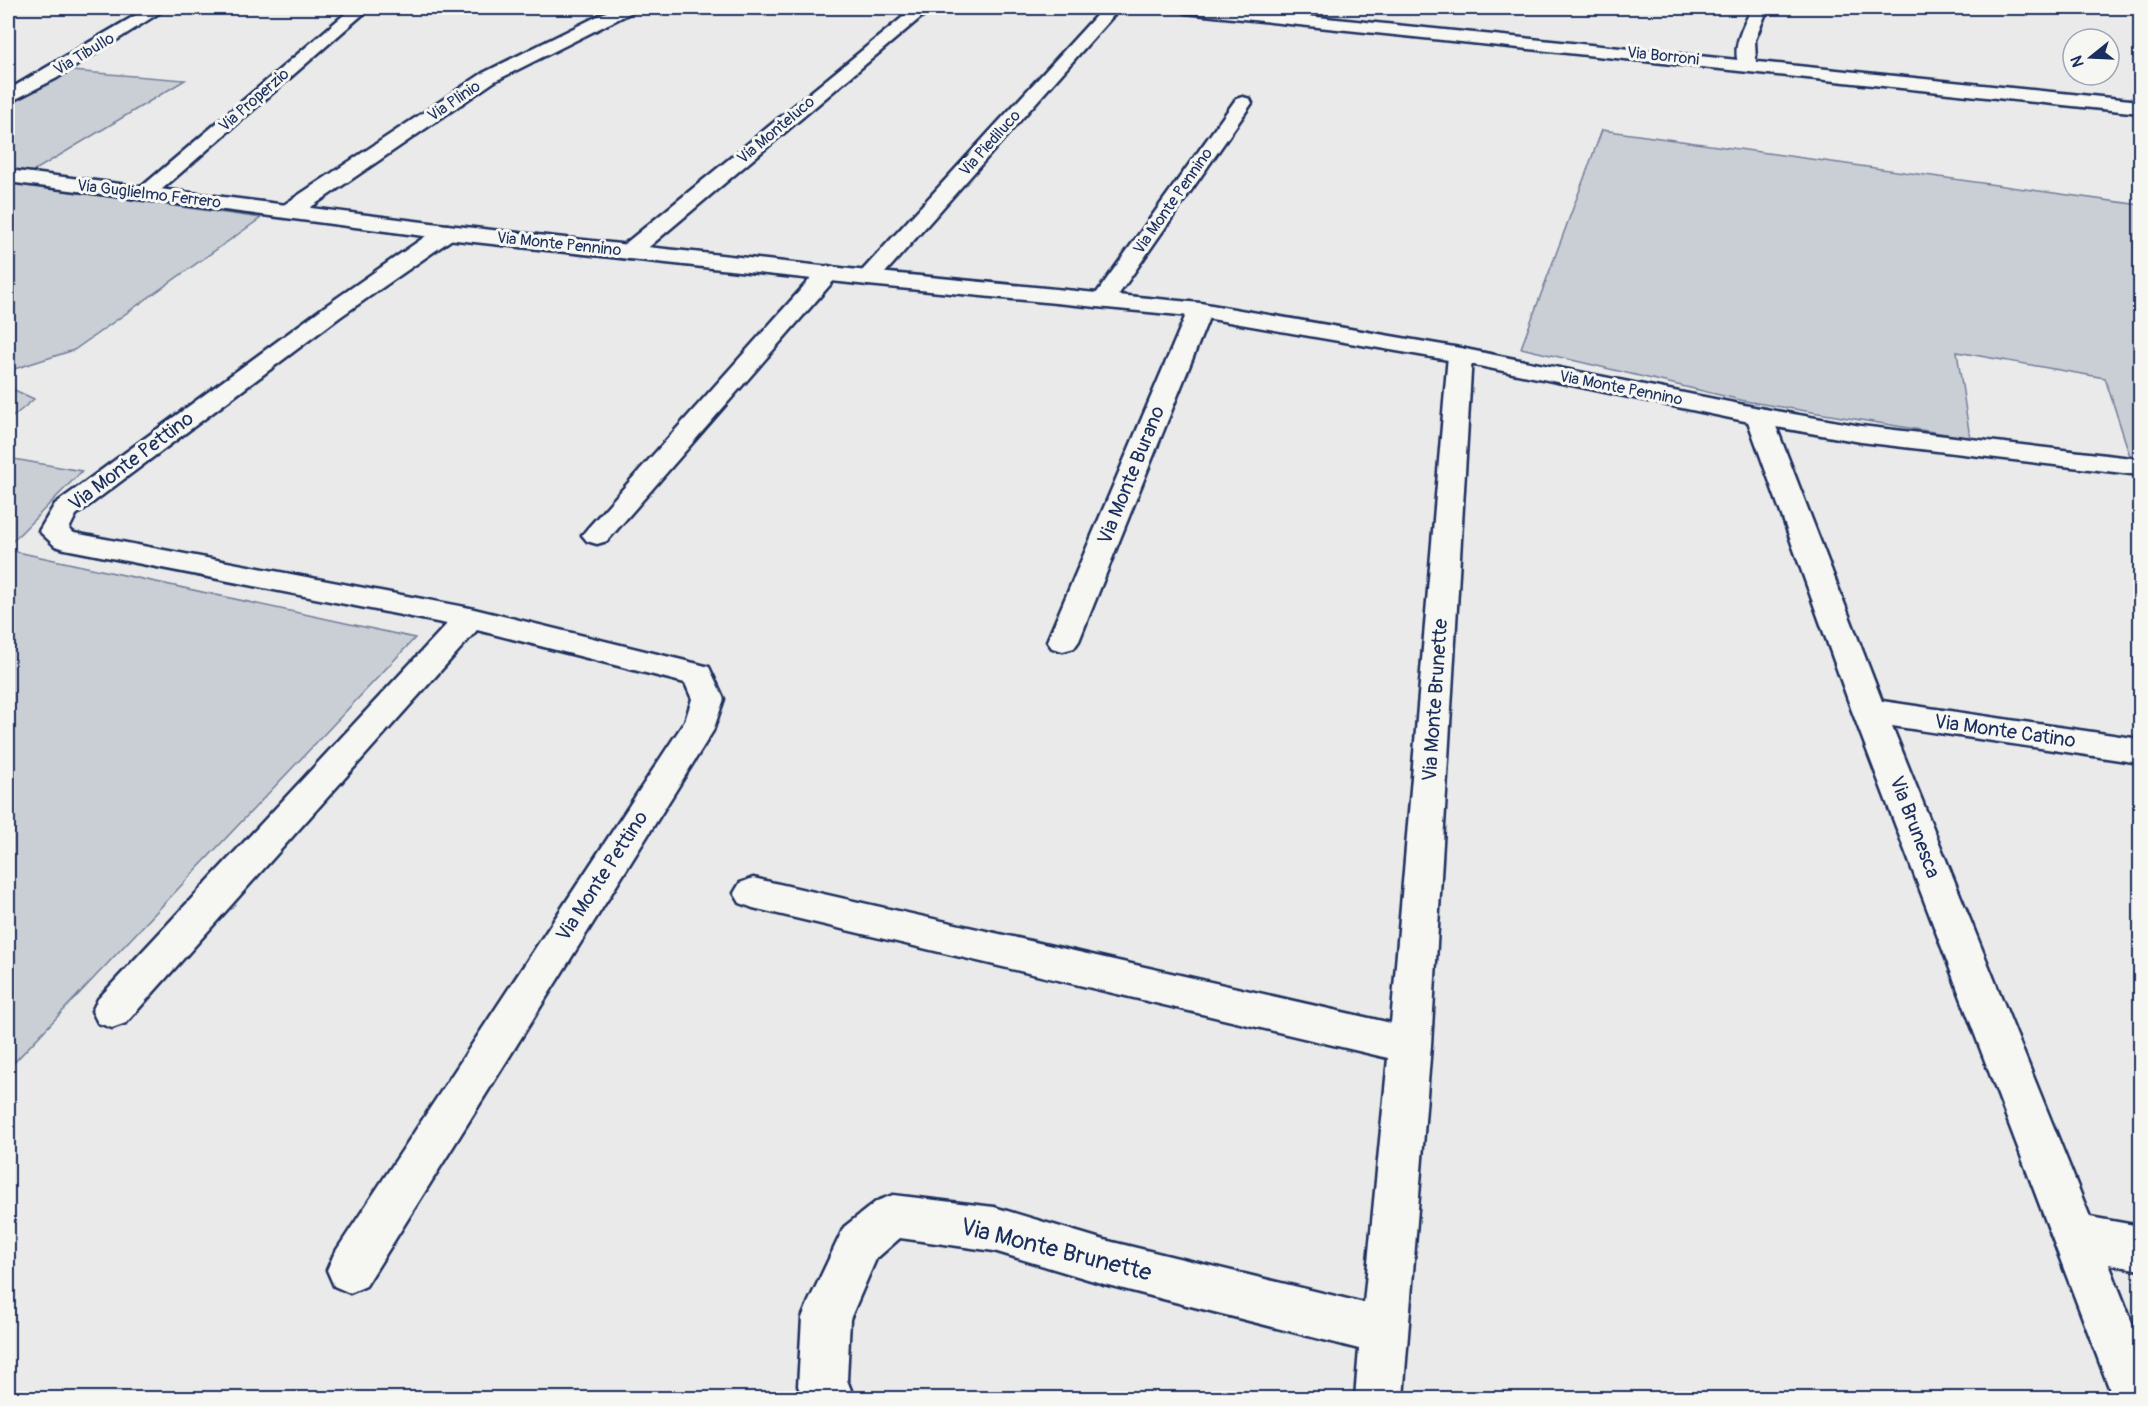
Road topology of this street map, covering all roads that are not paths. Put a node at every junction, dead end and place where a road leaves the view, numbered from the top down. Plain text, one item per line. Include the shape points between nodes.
1 (159, 8) edge
2 (362, 8) edge
3 (626, 8) edge
4 (924, 8) edge
5 (1112, 8) edge
6 (1185, 8) edge
7 (1760, 8) edge
8 (1747, 64) junction
9 (8, 97) edge
10 (1243, 103) dead end
11 (2140, 107) edge
12 (8, 176) edge
13 (146, 193) junction
14 (290, 211) junction
15 (447, 232) junction
16 (629, 252) junction
17 (828, 273) junction
18 (868, 278) junction
19 (1104, 299) junction
20 (1200, 310) junction
21 (1460, 356) junction
22 (1759, 416) junction
23 (2140, 467) edge
24 (597, 535) dead end
25 (470, 618) junction
26 (1063, 641) dead end
27 (1869, 711) junction
28 (2140, 751) edge
29 (753, 893) dead end
30 (112, 1011) dead end
31 (1410, 1045) junction
32 (2075, 1236) junction
33 (2140, 1248) edge
34 (350, 1270) dead end
35 (1384, 1332) junction
36 (830, 1398) edge
37 (1379, 1398) edge
38 (2138, 1398) edge

1 - 9 street, Via Tibullo
2 - 13 street, Via Properzio
3 - 14 street, Via Plinio via 489,77
4 - 16 street, Via Monteluco
5 - 18 street, Via Piediluco
6 - 8 street, Via Borroni
7 - 8 street via 1746,40
8 - 11 street, Via Borroni
10 - 19 street, Via Monte Pennino
12 - 13 street, Via Guglielmo Ferrero
13 - 14 street, Via Guglielmo Ferrero
14 - 15 street, Via Monte Pennino
15 - 16 street, Via Monte Pennino
15 - 25 street, Via Monte Pettino via 64,510 53,531 64,540
16 - 17 street, Via Monte Pennino
17 - 18 street, Via Monte Pennino
17 - 24 street
18 - 19 street, Via Monte Pennino
19 - 20 street, Via Monte Pennino
20 - 21 street, Via Monte Pennino
20 - 26 street, Via Monte Burano
21 - 22 street, Via Monte Pennino
21 - 31 street, Via Monte Brunette
22 - 23 street, Via Monte Pennino via 1862,434
22 - 27 street, Via Brunesca
25 - 30 street
25 - 34 street, Via Monte Pettino via 698,675 708,699 701,723
27 - 28 street, Via Monte Catino
27 - 32 street, Via Brunesca
29 - 31 street
31 - 35 street, Via Monte Brunette
32 - 33 street
32 - 38 street, Via Brunesca
35 - 36 street, Via Monte Brunette via 1104,1262 994,1229 894,1216 860,1244 826,1318 822,1386
35 - 37 street, Via Monte Brunette

